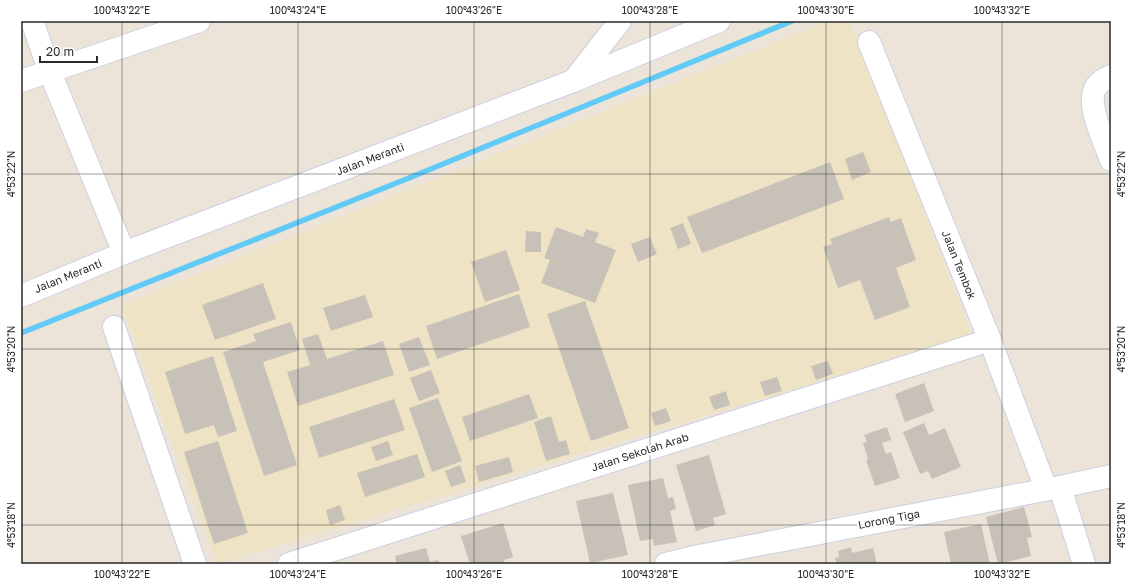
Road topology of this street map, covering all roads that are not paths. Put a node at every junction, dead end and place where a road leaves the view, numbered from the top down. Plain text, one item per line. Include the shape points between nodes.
1 (32, 21) edge
2 (199, 21) edge
3 (620, 21) edge
4 (719, 21) edge
5 (150, 29) edge
6 (869, 42) dead end
7 (50, 72) junction
8 (1111, 76) edge
9 (21, 81) edge
10 (574, 81) junction
11 (1111, 160) edge
12 (124, 253) junction
13 (21, 296) edge
14 (114, 327) dead end
15 (990, 340) junction
16 (1111, 476) edge
17 (1053, 488) junction
18 (195, 564) edge
19 (289, 564) edge
20 (666, 564) edge
21 (1084, 564) edge

1 - 7 street
2 - 5 street
3 - 10 street
4 - 10 street, Jalan Meranti
5 - 7 street
6 - 15 street, Jalan Tembok
7 - 9 street
7 - 12 street
8 - 11 street via 1102,80 1095,88 1093,108
10 - 12 street, Jalan Meranti
12 - 13 street, Jalan Meranti
14 - 18 street
15 - 17 street, Jalan Tembok
15 - 19 street, Jalan Sekolah Arab
16 - 17 street, Lorong Tiga
17 - 20 street, Lorong Tiga
17 - 21 street, Jalan Tembok

